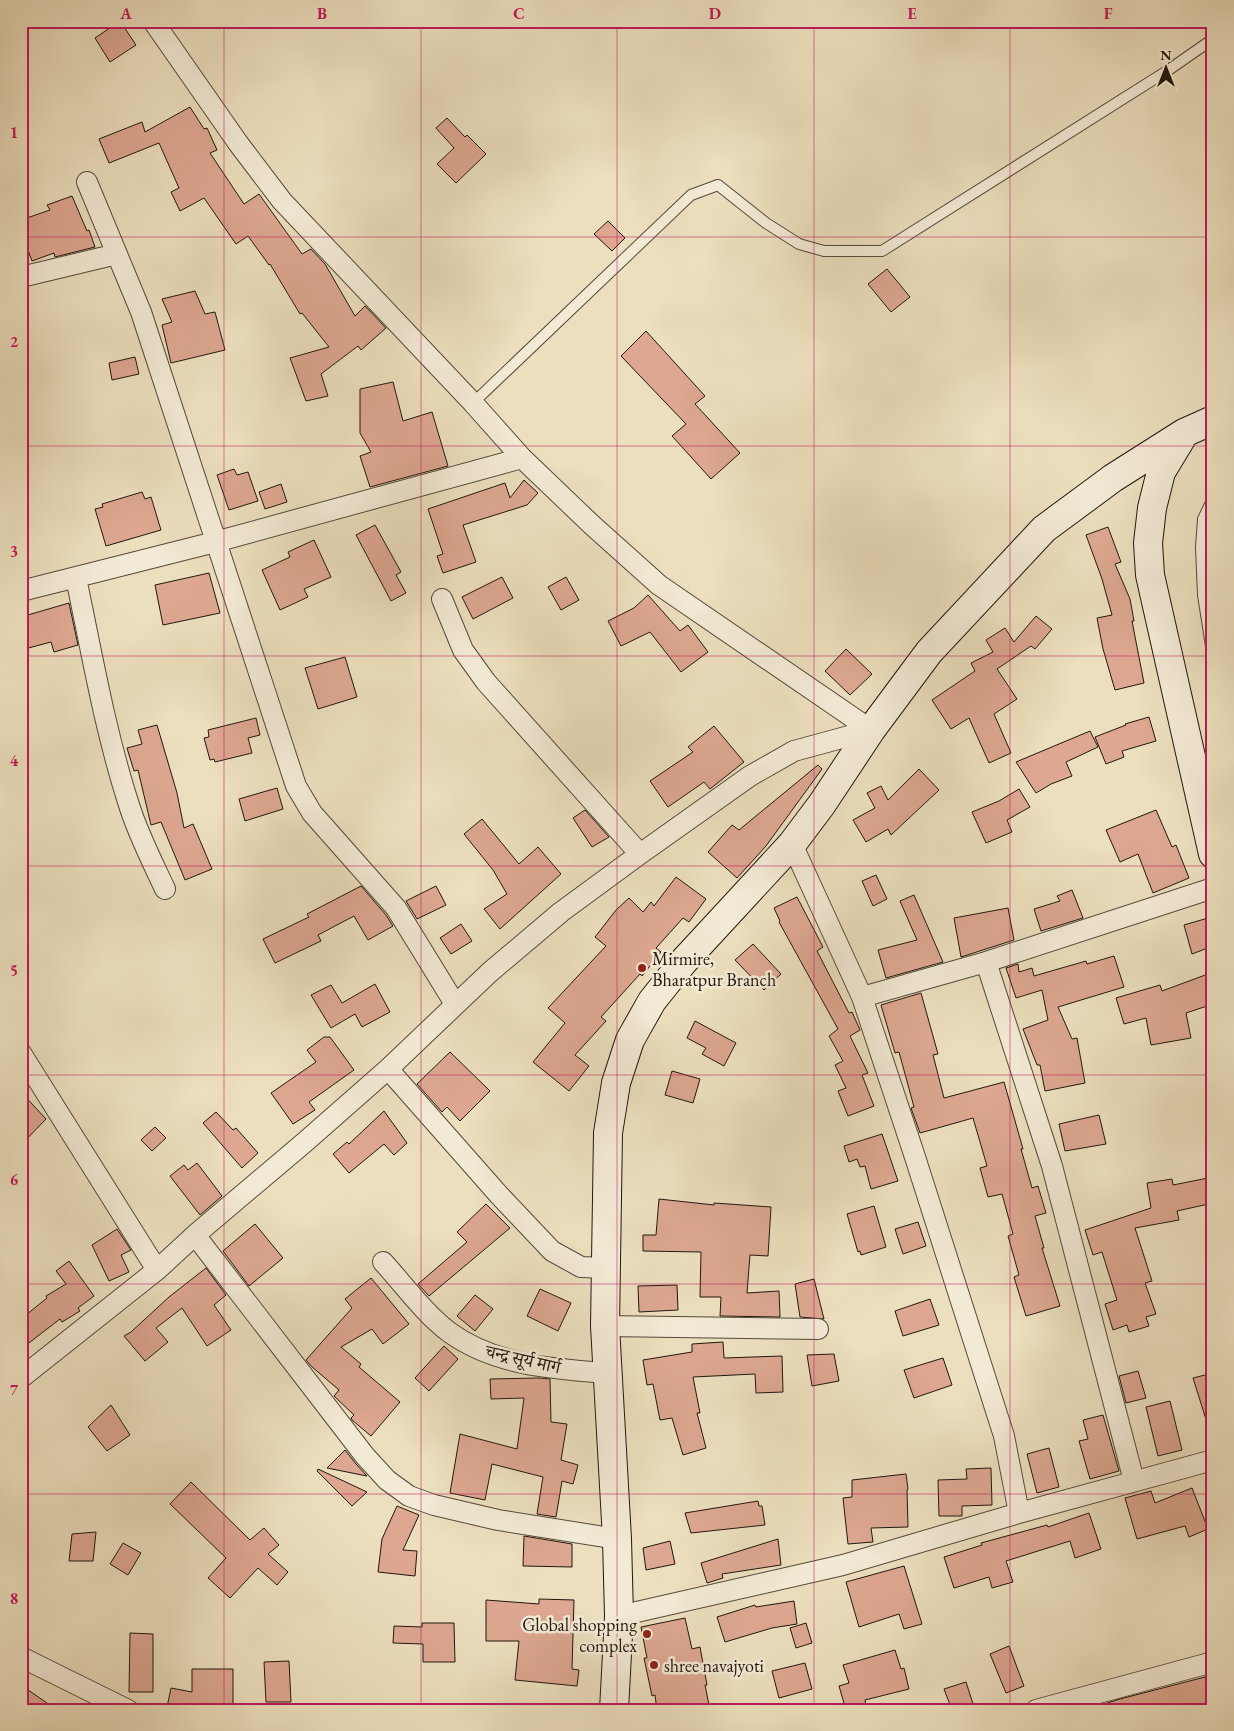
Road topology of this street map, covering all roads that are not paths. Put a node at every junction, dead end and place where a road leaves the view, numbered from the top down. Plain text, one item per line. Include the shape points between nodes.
1 (153, 21) edge
2 (1213, 39) edge
3 (87, 182) dead end
4 (117, 254) junction
5 (21, 278) edge
6 (473, 403) junction
7 (1213, 420) edge
8 (1184, 433) junction
9 (522, 458) junction
10 (1213, 498) edge
11 (215, 542) junction
12 (76, 578) junction
13 (21, 591) edge
14 (442, 599) dead end
15 (1213, 659) edge
16 (871, 730) junction
17 (792, 844) junction
18 (640, 854) junction
19 (1213, 854) edge
20 (1213, 888) edge
21 (165, 889) dead end
22 (986, 962) junction
23 (862, 996) junction
24 (455, 1004) junction
25 (21, 1053) edge
26 (388, 1069) junction
27 (27, 1078) edge
28 (195, 1235) junction
29 (383, 1262) dead end
30 (606, 1268) junction
31 (157, 1270) junction
32 (605, 1326) junction
33 (818, 1329) dead end
34 (607, 1373) junction
35 (21, 1378) edge
36 (1213, 1460) edge
37 (1134, 1481) junction
38 (1019, 1513) junction
39 (617, 1539) junction
40 (619, 1616) junction
41 (21, 1657) edge
42 (1213, 1662) edge
43 (128, 1710) edge
44 (614, 1710) edge
45 (1036, 1710) edge

1 - 6 street via 282,201
2 - 6 lane via 882,251 824,251 799,244 718,185 691,195
3 - 4 street
4 - 5 street
4 - 11 street via 141,312
6 - 9 street
7 - 8 main road
8 - 16 main road via 1113,478 1044,529 929,652
8 - 19 main road via 1161,472 1152,508 1148,543 1150,575
9 - 11 street
9 - 16 street via 659,585
10 - 15 lane via 1203,519 1201,547 1203,595
11 - 12 street
11 - 24 street via 296,786 312,813 396,908
12 - 13 street
12 - 21 street via 111,747 136,823
14 - 18 street via 463,650 486,682
16 - 17 main road
16 - 18 street via 794,751 750,776
17 - 23 street
17 - 30 main road via 684,961 652,1001 630,1040 616,1083 608,1133
18 - 24 street via 561,912
20 - 22 street
22 - 23 street
22 - 37 street via 1052,1166
23 - 38 street via 1004,1436
24 - 26 street
25 - 27 street
26 - 28 street
26 - 30 street via 498,1195 552,1251 581,1267
27 - 31 street
28 - 31 street
28 - 39 street via 365,1456 387,1480 409,1496 498,1520
29 - 34 street, चन्द्र सूर्य मार्ग via 448,1332 474,1347 505,1359 563,1370
30 - 32 main road
31 - 35 street
32 - 33 street
32 - 34 main road
34 - 39 main road
36 - 37 street
37 - 38 street
38 - 40 street via 843,1566
39 - 40 main road
40 - 44 main road
41 - 43 street
42 - 45 street

